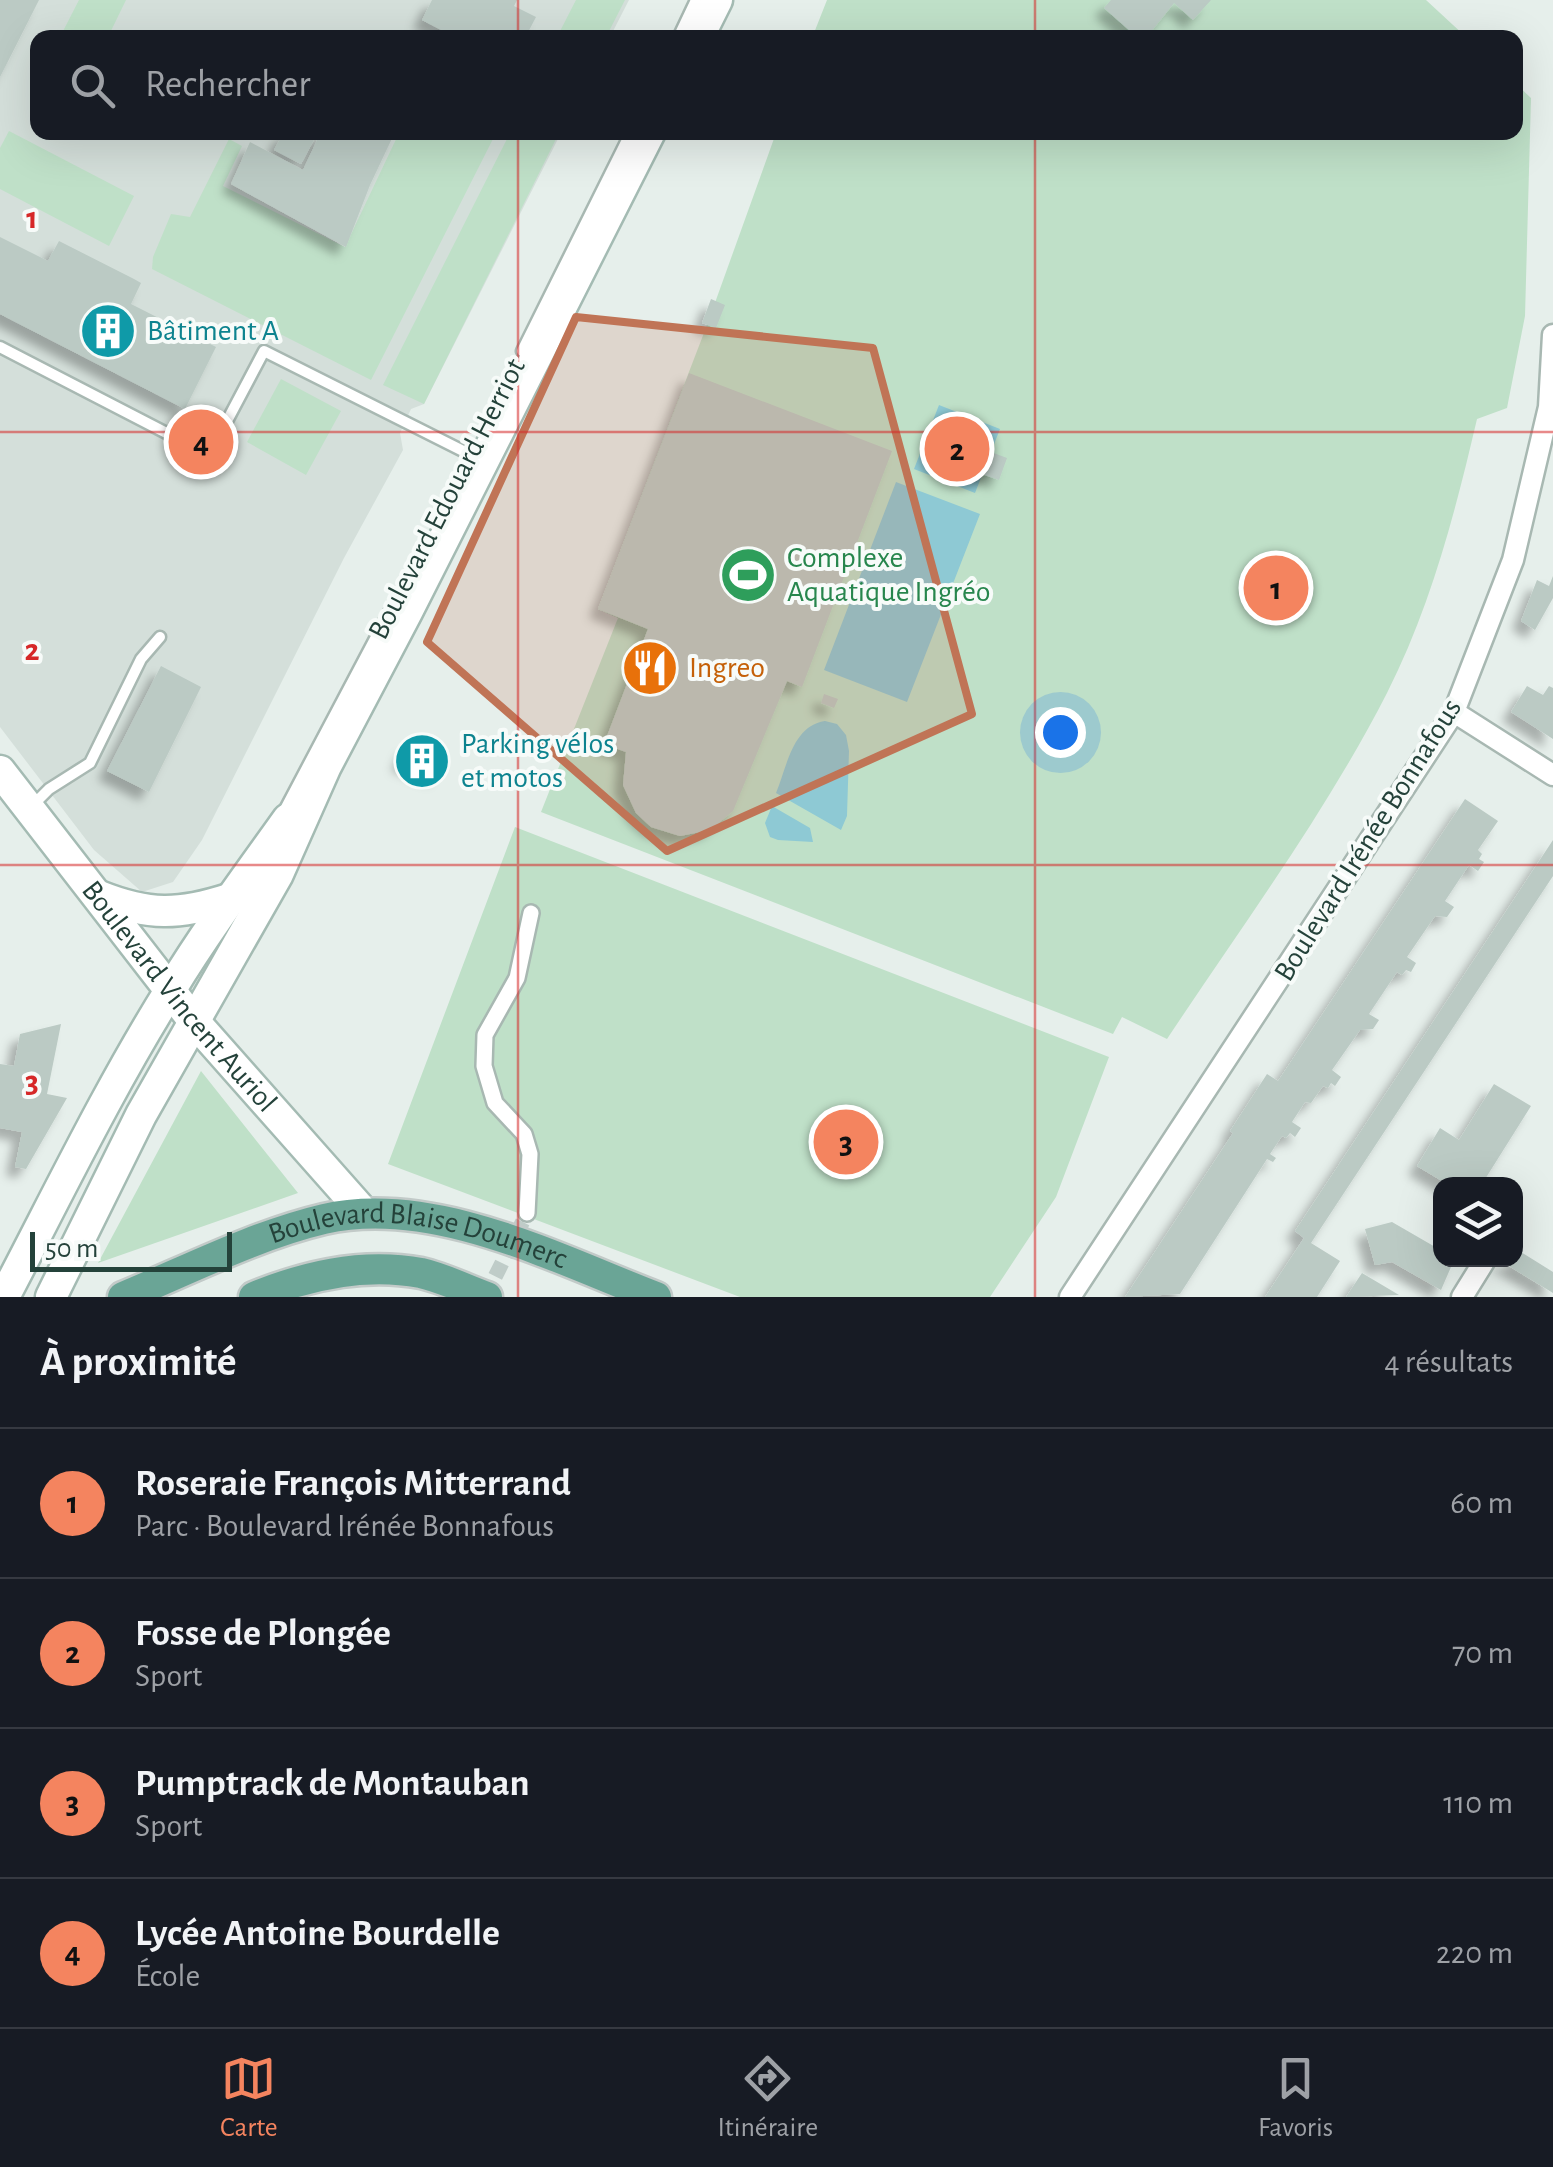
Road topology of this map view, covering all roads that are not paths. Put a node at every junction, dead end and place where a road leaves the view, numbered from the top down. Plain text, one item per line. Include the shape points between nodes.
1 (696, 0) edge
2 (717, 0) edge
3 (682, 30) edge
4 (702, 30) edge
5 (626, 140) edge
6 (646, 140) edge
7 (1553, 335) edge
8 (0, 346) edge
9 (516, 365) dead end
10 (474, 455) junction
11 (416, 562) dead end
12 (160, 637) dead end
13 (1454, 712) junction
14 (326, 766) junction
15 (0, 771) edge
16 (1553, 775) edge
17 (30, 808) junction
18 (258, 862) junction
19 (99, 896) junction
20 (229, 899) junction
21 (531, 913) dead end
22 (170, 990) junction
23 (194, 1020) junction
24 (364, 1213) junction
25 (526, 1214) tunnel mouth
26 (1481, 1267) edge
27 (262, 1295) edge
28 (4, 1297) edge
29 (51, 1297) edge
30 (124, 1297) edge
31 (486, 1297) edge
32 (656, 1297) edge
33 (1070, 1297) edge
34 (1462, 1297) edge

1 - 3 lane
2 - 4 main road
5 - 9 lane, Boulevard Edouard Herriot
6 - 10 main road, Boulevard Edouard Herriot
7 - 13 street, Boulevard Irénée Bonnafous via 1549,406 1513,560
8 - 10 lane via 209,455 264,351
10 - 14 main road, Boulevard Edouard Herriot via 407,612
11 - 18 lane, Boulevard Edouard Herriot
12 - 17 lane via 142,659 90,763
13 - 16 street
13 - 33 street, Boulevard Irénée Bonnafous
14 - 18 main road, Boulevard Edouard Herriot
14 - 23 main road, Boulevard Edouard Herriot via 278,874
15 - 17 main road, Boulevard Vincent Auriol
17 - 19 main road, Boulevard Vincent Auriol
18 - 20 main road, Boulevard Edouard Herriot
19 - 20 main road via 155,912 192,911
19 - 22 main road, Boulevard Vincent Auriol
20 - 22 main road, Boulevard Edouard Herriot
21 - 25 street via 517,978 485,1035 484,1066 494,1103 524,1134 530,1154
22 - 23 main road, Boulevard Vincent Auriol
22 - 28 main road, Boulevard Edouard Herriot
23 - 24 main road, Boulevard Vincent Auriol
23 - 29 main road, Boulevard Edouard Herriot
24 - 30 main road, Boulevard Blaise Doumerc via 255,1242
24 - 32 main road, Boulevard Blaise Doumerc via 422,1215
26 - 34 street
27 - 31 main road, Boulevard Blaise Doumerc via 376,1267 424,1274

